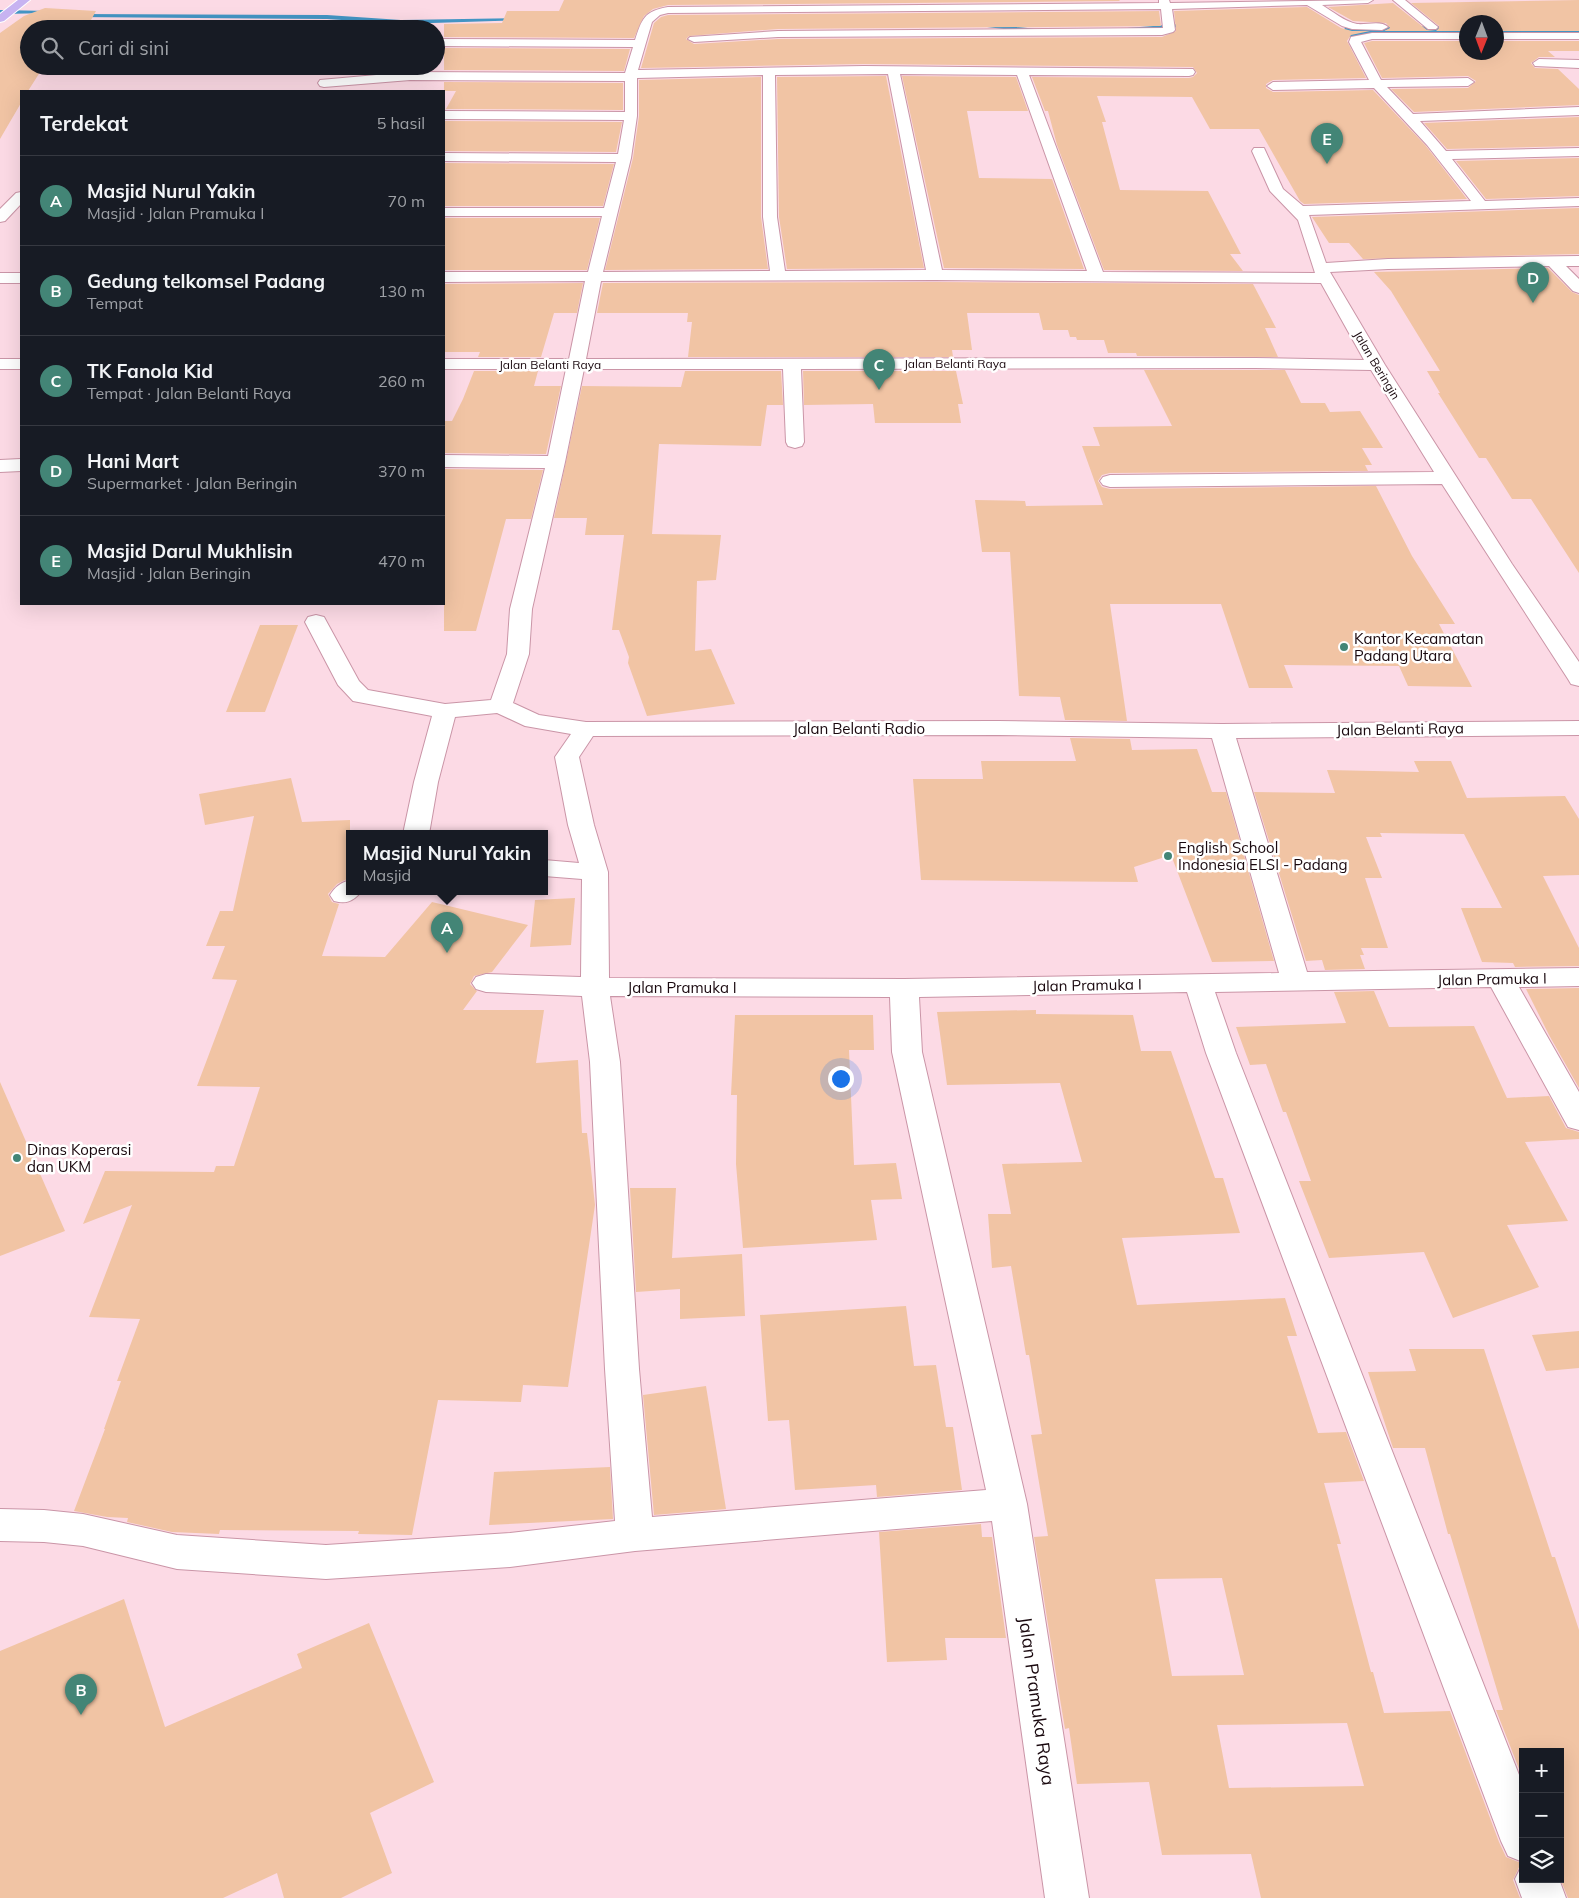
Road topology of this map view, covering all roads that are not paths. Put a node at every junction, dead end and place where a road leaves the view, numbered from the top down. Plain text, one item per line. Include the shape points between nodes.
1 (25, 0) edge
2 (1368, 0) edge
3 (1398, 0) edge
4 (1310, 2) junction
5 (1166, 3) edge
6 (0, 19) edge
7 (1432, 27) junction
8 (1504, 27) edge
9 (1579, 27) edge
10 (1459, 30) edge
11 (1459, 31) edge
12 (1504, 36) edge
13 (1579, 36) edge
14 (694, 38) dead end
15 (445, 42) edge
16 (640, 44) junction
17 (1539, 63) dead end
18 (1579, 64) edge
19 (894, 70) junction
20 (1022, 71) junction
21 (769, 72) junction
22 (1189, 72) dead end
23 (631, 75) junction
24 (324, 82) dead end
25 (1468, 82) dead end
26 (1377, 84) junction
27 (1273, 86) dead end
28 (1579, 111) edge
29 (445, 115) edge
30 (631, 116) junction
31 (1409, 118) junction
32 (1259, 152) dead end
33 (1579, 152) edge
34 (1444, 155) junction
35 (445, 157) edge
36 (624, 158) junction
37 (20, 197) edge
38 (1579, 202) edge
39 (1481, 205) junction
40 (1299, 211) junction
41 (10, 212) edge
42 (445, 212) edge
43 (611, 212) junction
44 (1579, 261) edge
45 (1554, 262) junction
46 (1322, 273) junction
47 (778, 275) junction
48 (935, 275) junction
49 (1097, 276) junction
50 (445, 277) edge
51 (594, 277) junction
52 (0, 278) edge
53 (20, 278) edge
54 (1579, 288) edge
55 (0, 364) edge
56 (20, 364) edge
57 (445, 364) edge
58 (575, 364) junction
59 (792, 364) junction
60 (1376, 365) junction
61 (795, 442) dead end
62 (445, 462) edge
63 (556, 462) junction
64 (0, 466) edge
65 (20, 466) edge
66 (1448, 478) junction
67 (1110, 481) dead end
68 (316, 622) dead end
69 (1579, 678) edge
70 (500, 706) junction
71 (445, 711) junction
72 (1579, 728) edge
73 (586, 729) junction
74 (1222, 731) junction
75 (417, 830) edge
76 (548, 868) edge
77 (595, 872) junction
78 (1579, 977) edge
79 (1500, 979) junction
80 (486, 983) dead end
81 (1296, 983) junction
82 (1198, 984) junction
83 (595, 987) junction
84 (904, 988) junction
85 (1579, 1119) edge
86 (1008, 1504) junction
87 (0, 1525) edge
88 (635, 1535) junction
89 (1522, 1838) edge
90 (1538, 1883) edge
91 (1067, 1898) edge
92 (1544, 1898) edge

1 - 6 main road
2 - 4 street
3 - 7 street
4 - 5 street
4 - 7 street via 1351,26
5 - 14 street via 1169,30 1166,32 863,38 778,34
5 - 16 street via 668,10 656,12 646,24
7 - 10 street
8 - 9 street
11 - 26 street via 1355,39
12 - 13 street
15 - 16 street
16 - 23 street
17 - 18 street
19 - 20 street
19 - 21 street via 864,66
19 - 48 street
20 - 22 street
20 - 49 street
21 - 23 street
21 - 47 street via 770,217
23 - 24 street via 410,76
23 - 30 street
25 - 26 street
26 - 27 street
26 - 31 street
28 - 31 street
29 - 30 street
30 - 36 street
31 - 34 street
32 - 40 street via 1277,191
33 - 34 street
34 - 39 street
35 - 36 street
36 - 43 street
37 - 41 street
38 - 39 street
39 - 40 street
40 - 46 street, Jalan Beringin
42 - 43 street
43 - 51 street
44 - 45 street
45 - 46 street via 1388,264
45 - 54 street
46 - 49 street
46 - 60 street, Jalan Beringin
47 - 48 street
47 - 51 street
48 - 49 street
50 - 51 street
51 - 58 street
52 - 53 street
55 - 56 street
57 - 58 street, Jalan Belanti Raya
58 - 59 street, Jalan Belanti Raya
58 - 63 street
59 - 60 street, Jalan Belanti Raya
59 - 61 street
60 - 66 street, Jalan Beringin
62 - 63 street
63 - 70 street via 521,609 518,654
64 - 65 street
66 - 67 street
66 - 69 street, Jalan Beringin
68 - 71 street via 349,685 361,696
70 - 71 street
70 - 73 street, Jalan Belanti Radio via 533,721
71 - 75 street
72 - 74 street, Jalan Belanti Raya
73 - 74 street, Jalan Belanti Radio
73 - 77 street via 567,757
74 - 81 street
76 - 77 street
77 - 83 street
78 - 79 street, Jalan Pramuka I
79 - 81 street, Jalan Pramuka I
79 - 85 street
80 - 83 street, Jalan Pramuka I
81 - 82 street, Jalan Pramuka I
82 - 84 street, Jalan Pramuka I
82 - 89 street via 1224,1062
83 - 84 street, Jalan Pramuka I
83 - 88 street via 605,1062
84 - 86 street, Jalan Pramuka Raya via 907,1052
86 - 88 street
86 - 91 street, Jalan Pramuka Raya
87 - 88 street via 83,1530 177,1552 326,1562 510,1550
90 - 92 street

